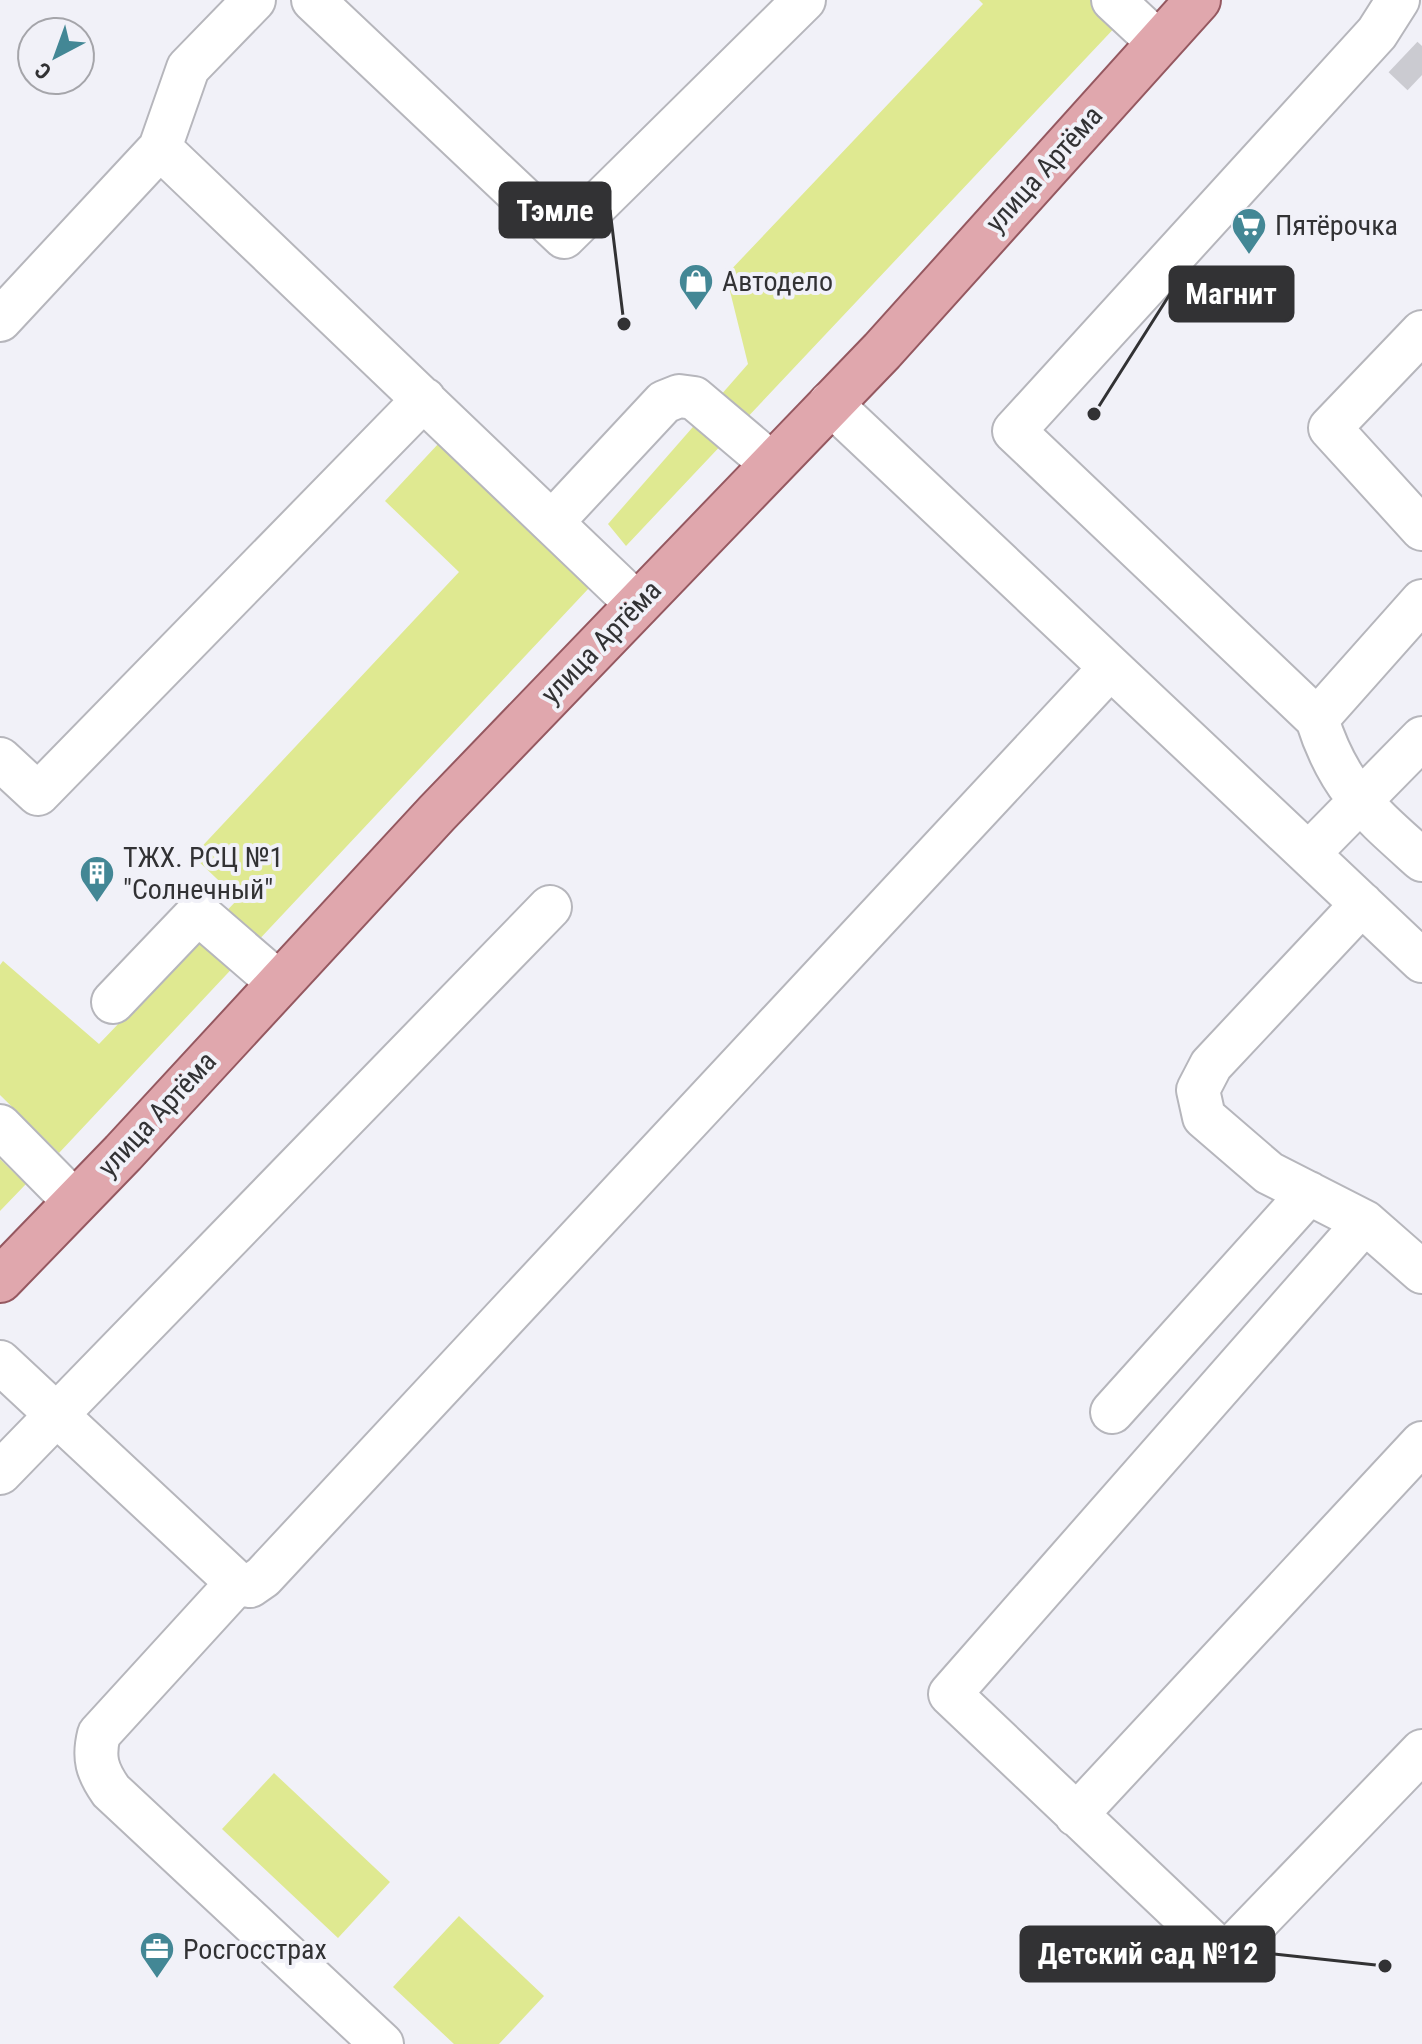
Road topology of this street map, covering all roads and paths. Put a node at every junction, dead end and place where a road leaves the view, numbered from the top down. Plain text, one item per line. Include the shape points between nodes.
1 (254, 0) edge
2 (313, 0) edge
3 (804, 0) edge
4 (1113, 0) edge
5 (1198, 0) edge
6 (1393, 30) edge
7 (1158, 42) junction
8 (160, 148) junction
9 (0, 320) edge
10 (1422, 332) edge
11 (424, 399) junction
12 (830, 403) junction
13 (772, 464) junction
14 (554, 520) junction
15 (1422, 529) edge
16 (1422, 601) edge
17 (638, 605) junction
18 (1110, 668) junction
19 (1317, 719) junction
20 (1422, 738) edge
21 (0, 759) edge
22 (1358, 801) junction
23 (1309, 853) junction
24 (1422, 860) edge
25 (1362, 904) junction
26 (550, 907) dead end
27 (1422, 961) edge
28 (279, 983) junction
29 (113, 1002) dead end
30 (0, 1126) edge
31 (1309, 1193) junction
32 (75, 1202) junction
33 (1365, 1222) junction
34 (1422, 1272) edge
35 (0, 1280) edge
36 (0, 1362) edge
37 (1112, 1412) dead end
38 (55, 1413) junction
39 (1422, 1443) edge
40 (0, 1473) edge
41 (237, 1583) junction
42 (1422, 1751) edge
43 (1076, 1815) junction
44 (382, 2044) edge

1 - 8 street via 188,68
2 - 3 street via 564,237
4 - 7 street
5 - 7 main road, улица Артёма
6 - 19 street via 1014,431
7 - 12 main road, улица Артёма
8 - 9 street
8 - 11 street
10 - 15 street via 1330,428
11 - 14 street
11 - 21 street via 38,794
12 - 13 main road, улица Артёма
12 - 18 street
13 - 14 street via 694,398 679,396 664,402
13 - 17 main road, улица Артёма
14 - 17 street
16 - 19 street
17 - 28 main road, улица Артёма
18 - 23 street
18 - 41 street via 263,1577 250,1586
19 - 22 street via 1329,758
20 - 22 street
22 - 23 street
22 - 24 street
23 - 25 street
25 - 27 street
25 - 31 street via 1211,1065 1198,1090 1204,1117 1269,1173
26 - 38 street
28 - 29 street via 198,913
28 - 32 main road, улица Артёма
30 - 32 street
31 - 33 street
31 - 37 street
32 - 35 main road, улица Артёма
33 - 34 street
33 - 43 street via 950,1694
36 - 38 street
38 - 40 street
38 - 41 street
39 - 43 street
41 - 44 street via 99,1734 98,1773 111,1791
42 - 43 street via 1225,1955

